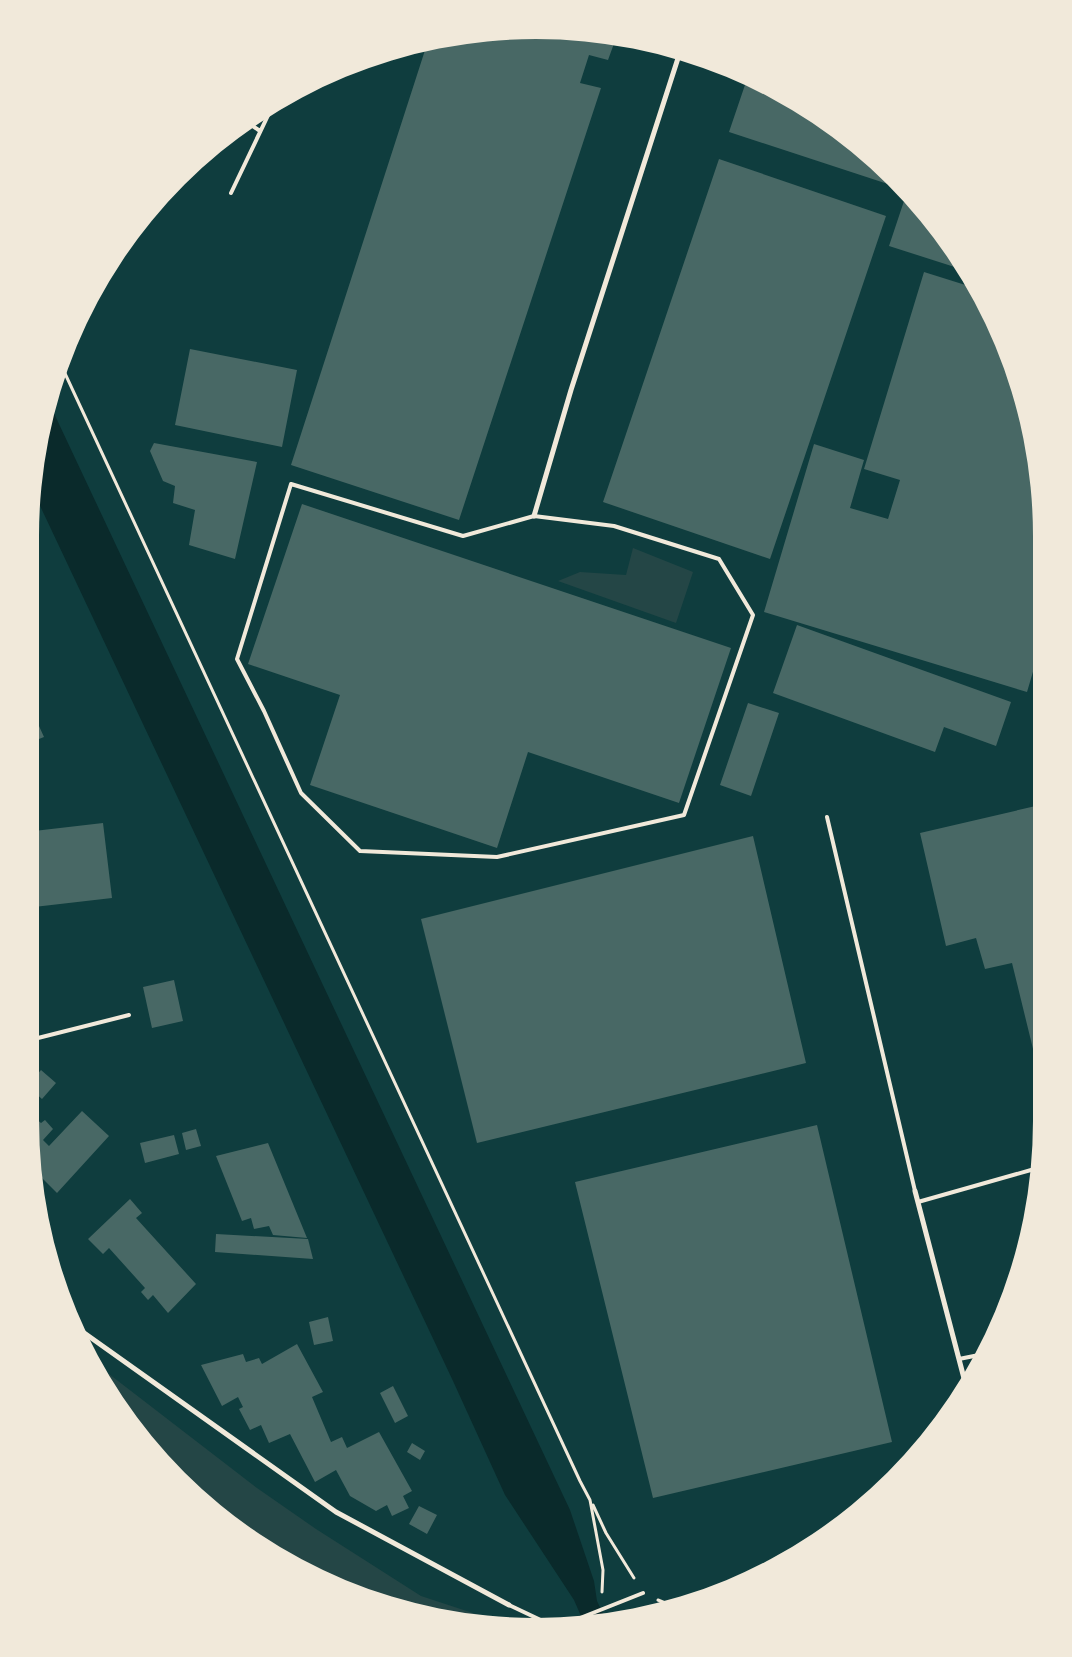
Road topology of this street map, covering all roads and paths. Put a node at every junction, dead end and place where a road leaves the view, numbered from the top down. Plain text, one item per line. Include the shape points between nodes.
1 (678, 60) edge
2 (266, 119) edge
3 (254, 127) edge
4 (260, 131) junction
5 (231, 193) dead end
6 (66, 375) edge
7 (534, 516) junction
8 (827, 817) dead end
9 (129, 1015) dead end
10 (39, 1038) edge
11 (1030, 1170) edge
12 (915, 1191) joint
13 (918, 1202) junction
14 (88, 1335) edge
15 (974, 1356) edge
16 (959, 1359) junction
17 (963, 1376) edge
18 (590, 1500) junction
19 (644, 1593) junction
20 (605, 1598) dead end
21 (663, 1602) edge
22 (509, 1604) joint
23 (586, 1615) edge
24 (537, 1618) edge

1 - 7 street via 571,390
2 - 4 lane
3 - 4 lane
4 - 5 lane
6 - 18 path
7 - 7 lane via 614,526 719,559 753,615 684,815 497,857 360,852 301,793 237,659 291,484 463,536
8 - 12 lane
9 - 10 lane
11 - 13 lane
12 - 13 street
13 - 16 street
14 - 22 street via 336,1512
15 - 16 lane
16 - 17 street
18 - 19 path via 624,1564
18 - 20 path
19 - 21 path
19 - 23 lane
22 - 24 lane

